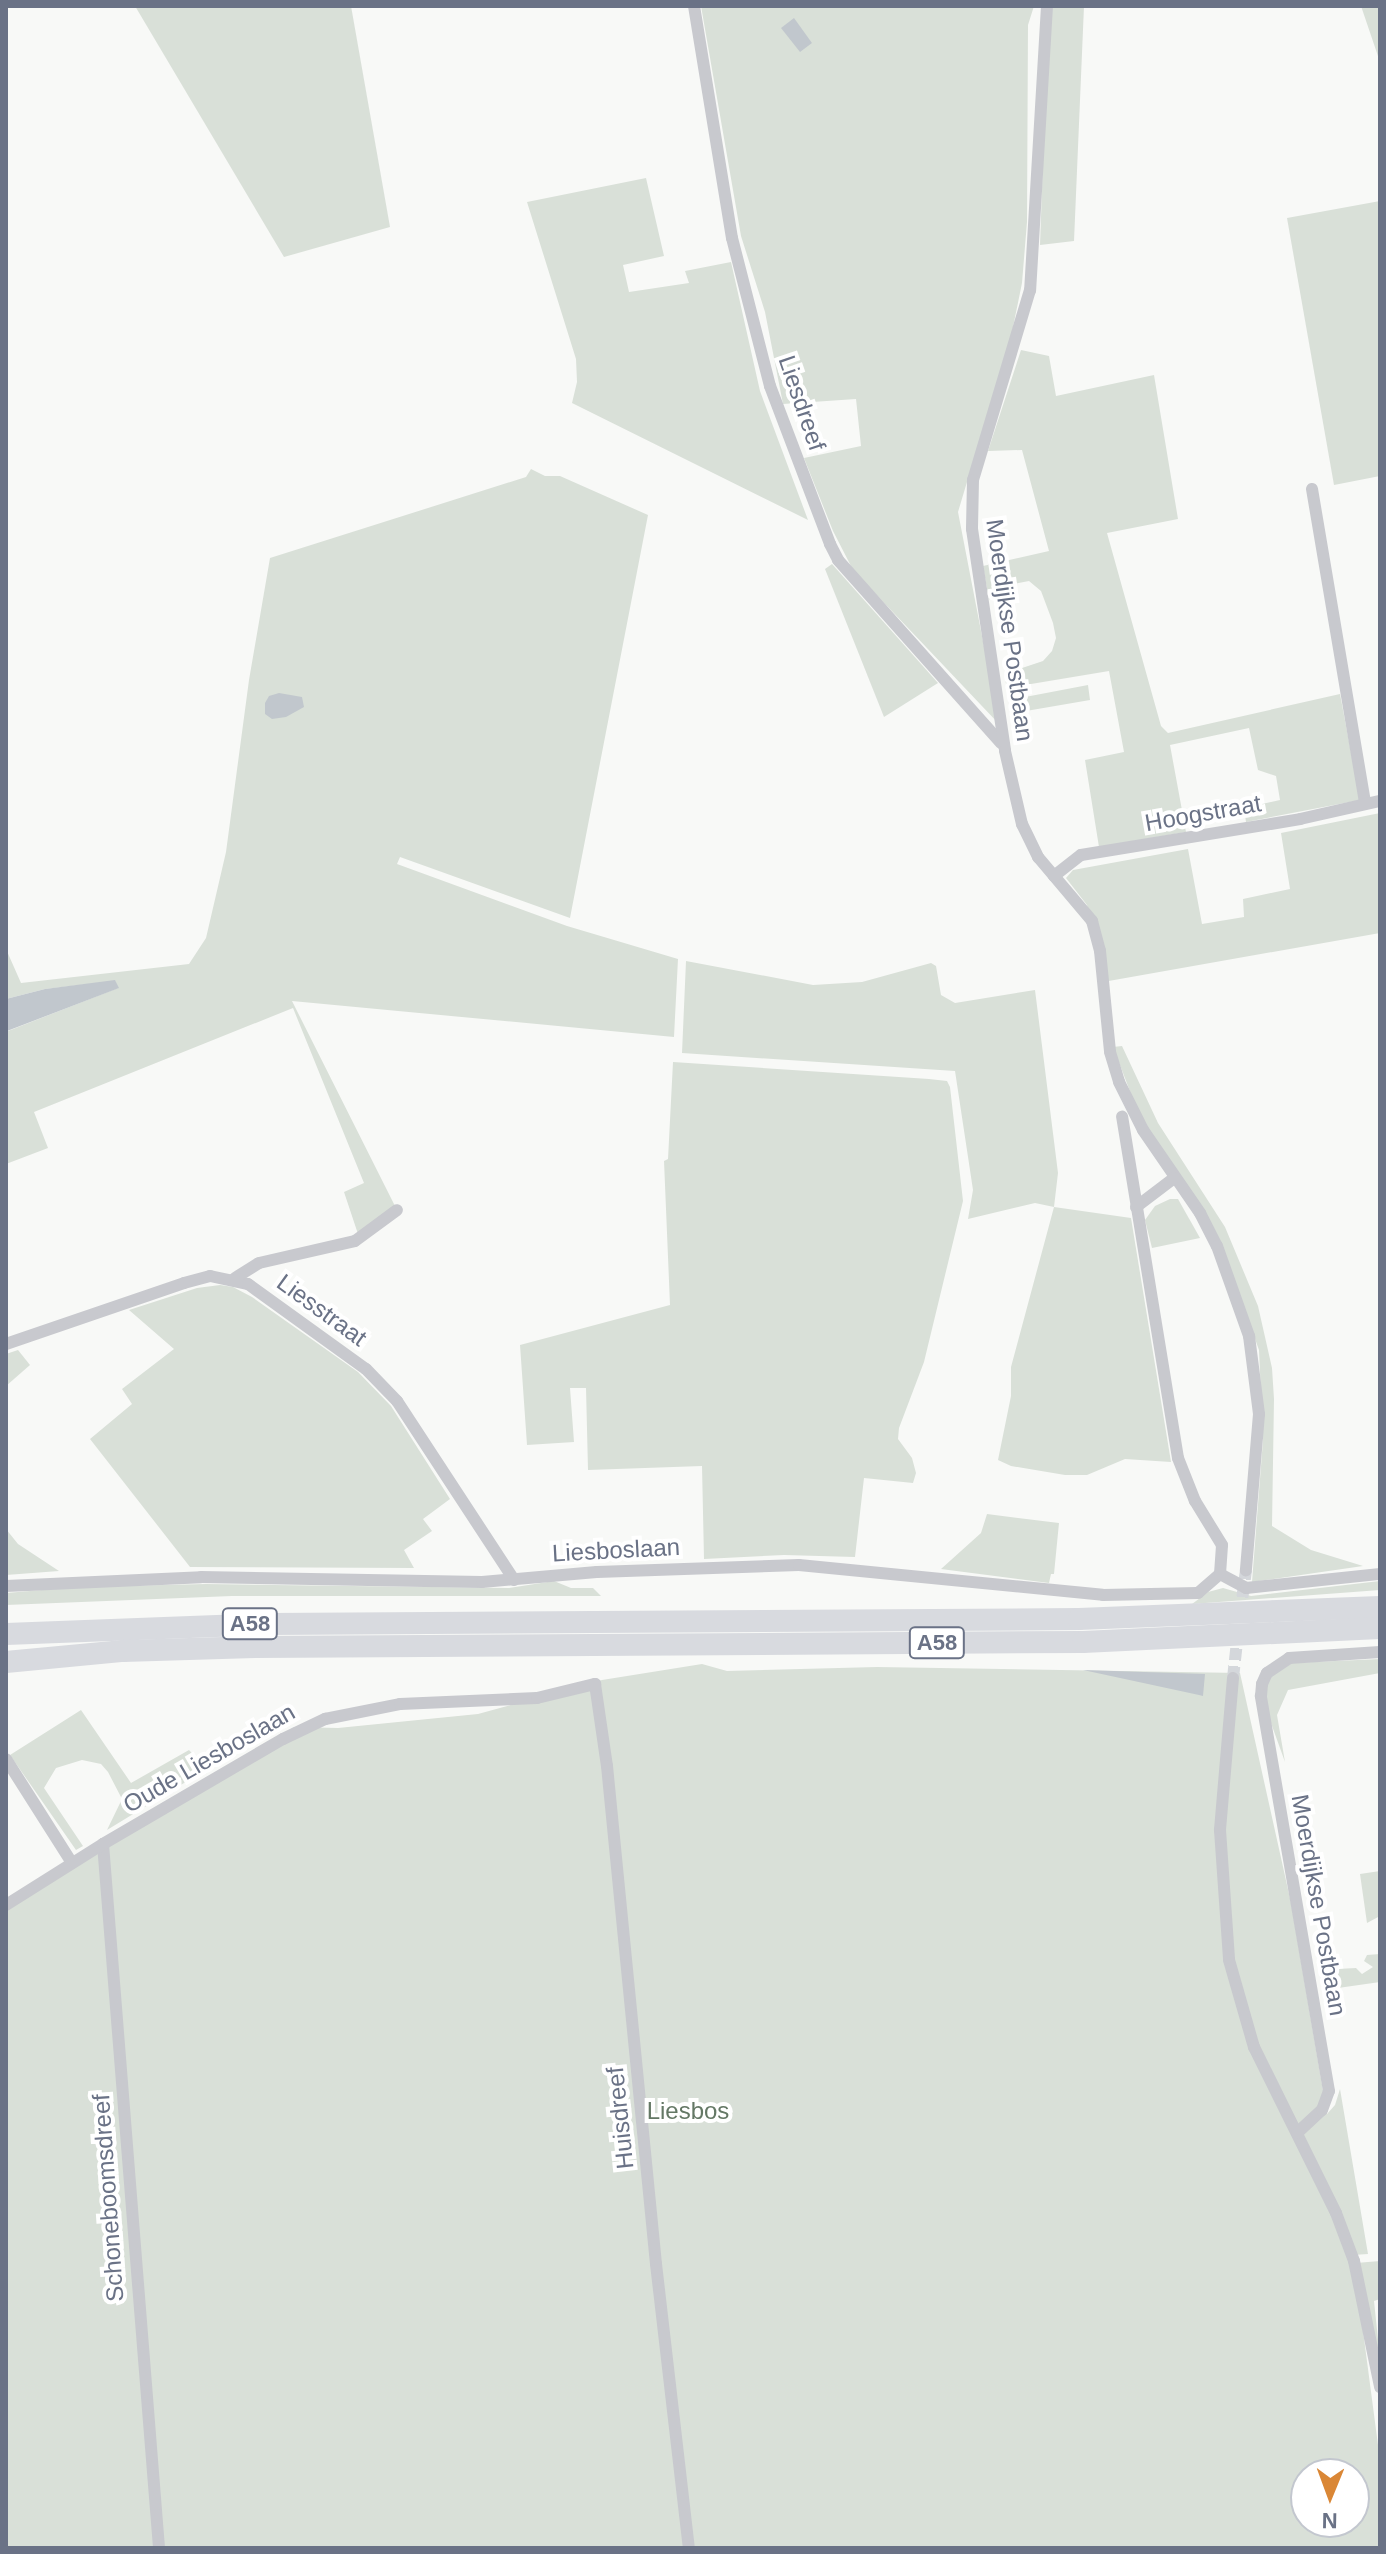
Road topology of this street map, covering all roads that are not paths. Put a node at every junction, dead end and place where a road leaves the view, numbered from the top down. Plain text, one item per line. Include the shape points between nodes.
1 (694, 6) edge
2 (1047, 6) edge
3 (1312, 489) dead end
4 (1005, 751) junction
5 (1380, 801) edge
6 (1365, 804) junction
7 (1054, 876) junction
8 (1122, 1117) dead end
9 (1174, 1178) junction
10 (1136, 1207) junction
11 (397, 1210) dead end
12 (235, 1278) junction
13 (6, 1344) edge
14 (1246, 1570) tunnel mouth
15 (1220, 1574) junction
16 (1380, 1574) edge
17 (514, 1580) junction
18 (6, 1586) edge
19 (1380, 1607) edge
20 (1380, 1628) edge
21 (6, 1634) edge
22 (1380, 1652) edge
23 (6, 1662) edge
24 (1233, 1678) tunnel mouth
25 (595, 1684) joint
26 (6, 1759) edge
27 (103, 1844) junction
28 (72, 1863) junction
29 (6, 1905) edge
30 (1297, 2133) junction
31 (1378, 2366) edge
32 (1380, 2387) edge
33 (159, 2548) edge
34 (689, 2548) edge

1 - 4 street, Liesdreef via 732,238 770,386 830,544 838,560
2 - 4 street, Moerdijkse Postbaan via 1030,290 973,480 971,504
3 - 6 street
4 - 7 street, Moerdijkse Postbaan via 1022,824
5 - 6 street, Hoogstraat
6 - 7 street, Hoogstraat via 1081,855
7 - 9 street, Moerdijkse Postbaan via 1092,921 1119,1082
8 - 10 street
9 - 10 street
9 - 14 street, Moerdijkse Postbaan via 1217,1246 1249,1336 1259,1414
10 - 15 street via 1178,1458 1195,1501 1222,1545
11 - 12 street via 355,1241 259,1263
12 - 13 street via 210,1276 184,1283
12 - 17 street, Liesstraat via 366,1369 397,1401
15 - 16 street via 1246,1588
15 - 17 street, Liesboslaan via 1198,1593 1183,1595 1103,1595 799,1565
17 - 18 street, Liesboslaan via 201,1577
19 - 21 highway, A58 via 1079,1619 253,1624
20 - 23 highway, A58 via 1083,1642 255,1647
22 - 30 street, Moerdijkse Postbaan via 1300,1656 1277,1663 1267,1673 1261,1696 1329,2091 1322,2110
24 - 30 street via 1220,1830 1225,1936 1254,2047
25 - 27 street, Oude Liesboslaan via 537,1698 400,1704 325,1719
25 - 34 street, Huisdreef
26 - 28 street
27 - 28 street, Oude Liesboslaan
27 - 33 street, Schoneboomsdreef
28 - 29 street, Oude Liesboslaan
30 - 31 street via 1354,2261
31 - 32 street

